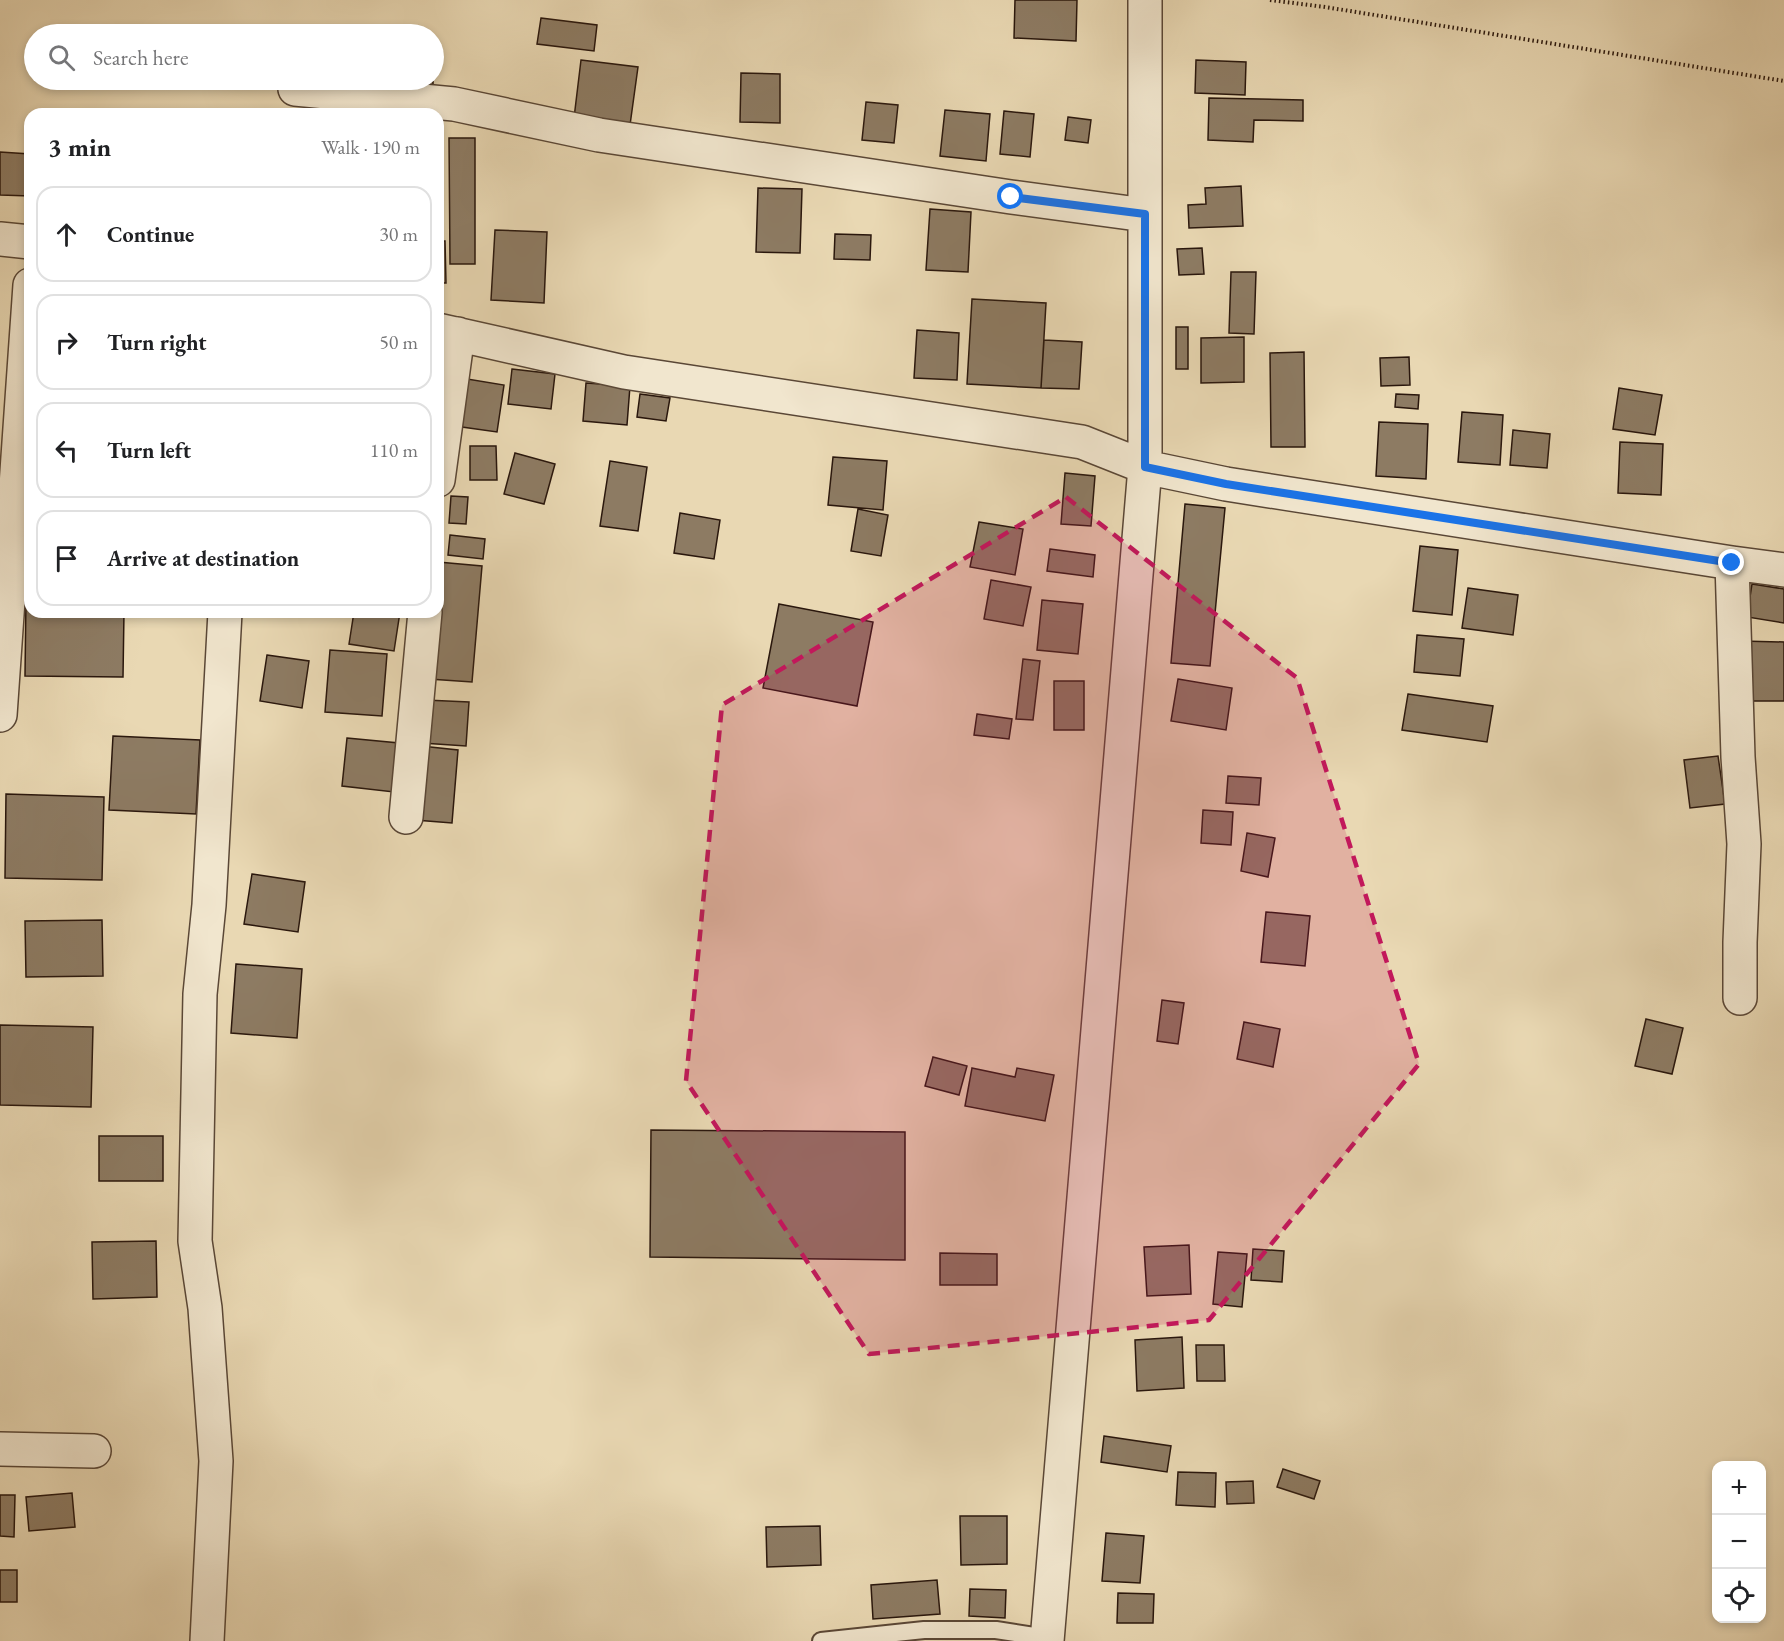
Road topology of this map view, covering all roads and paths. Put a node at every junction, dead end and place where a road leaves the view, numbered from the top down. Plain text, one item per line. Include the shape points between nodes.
1 (1145, 0) edge
2 (1270, 0) edge
3 (1784, 81) edge
4 (305, 90) edge
5 (1145, 214) junction
6 (0, 239) edge
7 (24, 241) edge
8 (448, 332) edge
9 (24, 371) edge
10 (444, 391) edge
11 (1145, 467) junction
12 (1732, 563) junction
13 (1784, 570) edge
14 (225, 618) edge
15 (424, 618) edge
16 (0, 715) edge
17 (406, 817) dead end
18 (1740, 998) dead end
19 (0, 1449) edge
20 (94, 1451) dead end
21 (1047, 1640) edge
22 (207, 1641) edge
23 (821, 1641) edge

1 - 5 street
2 - 3 path
4 - 5 street via 454,104 599,135
5 - 11 street
6 - 7 street
8 - 10 street
8 - 11 street via 624,372 1082,442
9 - 16 street
11 - 12 street via 1226,484
11 - 21 street
12 - 13 street
12 - 18 street via 1744,844
14 - 22 street via 209,904 199,1005 195,1241 205,1308 216,1461
15 - 17 street
19 - 20 street
21 - 23 lane via 996,1630 924,1630

